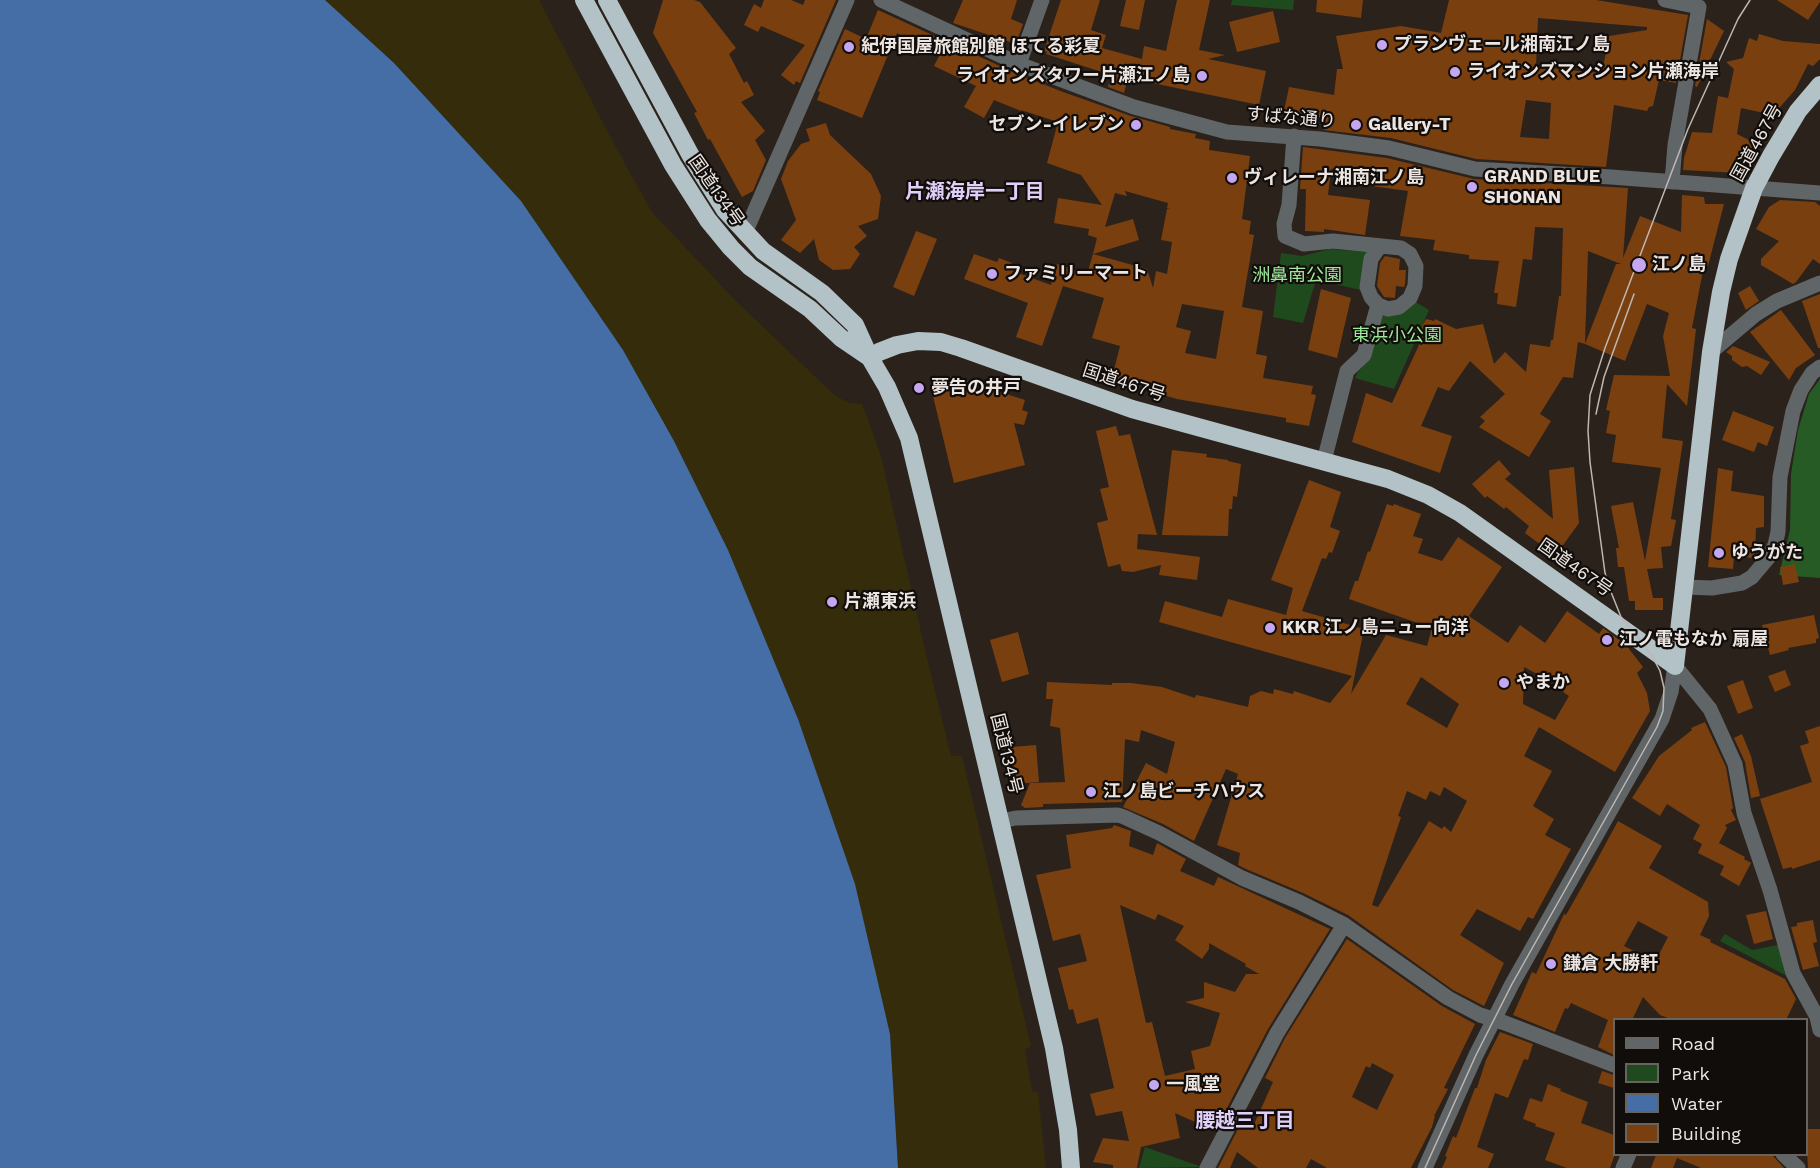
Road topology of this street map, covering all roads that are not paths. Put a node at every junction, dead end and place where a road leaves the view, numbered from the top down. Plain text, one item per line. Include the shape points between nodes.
1 (584, 0) edge
2 (608, 0) edge
3 (847, 0) edge
4 (882, 0) edge
5 (1042, 0) edge
6 (1665, 0) edge
7 (1691, 3) edge
8 (1019, 64) junction
9 (1820, 85) edge
10 (1294, 136) junction
11 (1672, 182) junction
12 (1754, 188) junction
13 (1820, 193) edge
14 (745, 233) junction
15 (1380, 246) junction
16 (1820, 283) edge
17 (1378, 305) junction
18 (1711, 352) junction
19 (870, 358) junction
20 (1820, 367) edge
21 (1324, 461) junction
22 (1684, 587) junction
23 (1675, 666) junction
24 (1001, 820) junction
25 (1344, 925) junction
26 (1493, 1020) junction
27 (1819, 1022) edge
28 (1613, 1065) edge
29 (1071, 1168) edge
30 (1207, 1168) edge
31 (1425, 1168) edge

1 - 19 highway, 国道134号 via 673,165 708,220 750,267
2 - 14 highway, 国道134号 via 703,176
3 - 14 street
4 - 8 street, すばな通り
5 - 8 street
6 - 7 street
7 - 11 street via 1699,8
8 - 10 street, すばな通り via 1134,107 1227,132
9 - 12 highway, 国道467号 via 1798,111
10 - 11 street, すばな通り via 1389,148 1475,169
10 - 15 street via 1285,236 1304,244 1333,241
11 - 12 street, すばな通り
12 - 13 street, すばな通り
12 - 18 highway, 国道467号 via 1729,259
14 - 19 highway, 国道134号 via 780,265 831,301 855,325
15 - 17 street via 1371,259 1367,287
15 - 17 street via 1401,248 1410,254 1416,266 1410,298 1399,307 1388,309
16 - 18 street via 1756,314
17 - 21 street via 1364,355 1347,371
18 - 22 highway, 国道467号
19 - 21 highway, 国道467号 via 897,345 940,342 1132,409
19 - 24 highway, 国道134号 via 909,438
20 - 22 street via 1801,390 1793,411 1780,477 1778,532 1768,558 1742,583
21 - 23 highway, 国道467号 via 1388,479 1460,513
22 - 23 highway, 国道467号
23 - 26 street via 1662,719
23 - 27 street via 1710,709 1735,764 1744,813 1793,973
24 - 25 street via 1118,815
24 - 29 highway, 国道134号 via 1054,1048
25 - 26 street via 1448,998
25 - 30 street via 1277,1033
26 - 28 street
26 - 31 street

